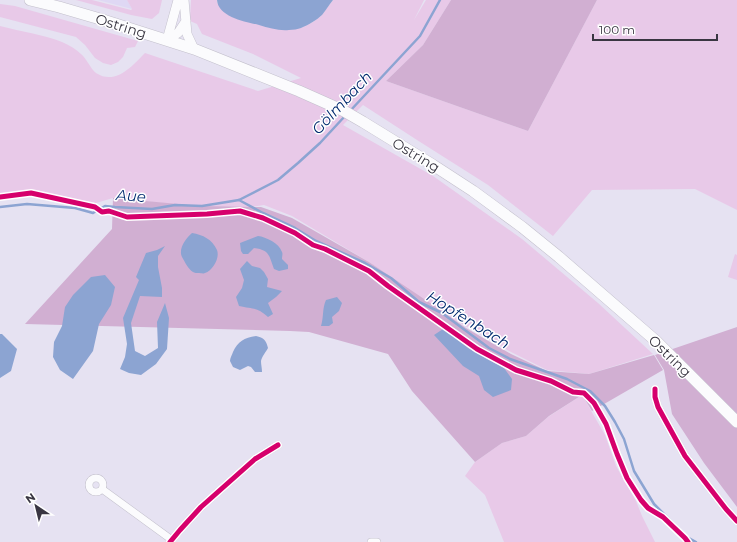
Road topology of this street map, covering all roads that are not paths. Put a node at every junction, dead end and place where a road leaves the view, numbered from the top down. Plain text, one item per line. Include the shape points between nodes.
1 (30, 0) edge
2 (178, 0) edge
3 (184, 0) edge
4 (186, 21) junction
5 (167, 40) junction
6 (194, 49) junction
7 (655, 389) dead end
8 (737, 422) edge
9 (278, 445) dead end
10 (102, 489) dead end
11 (737, 521) edge
12 (171, 541) edge
13 (371, 542) edge
14 (377, 542) edge

1 - 5 main road, Ostring
2 - 5 street
3 - 4 street
4 - 5 street via 178,33
4 - 6 street via 187,34
5 - 6 main road, Ostring
6 - 8 main road, Ostring via 344,111 473,191 553,252 656,341
7 - 11 street via 658,407 685,456
9 - 12 street via 256,459 205,504
10 - 12 street
13 - 14 street

